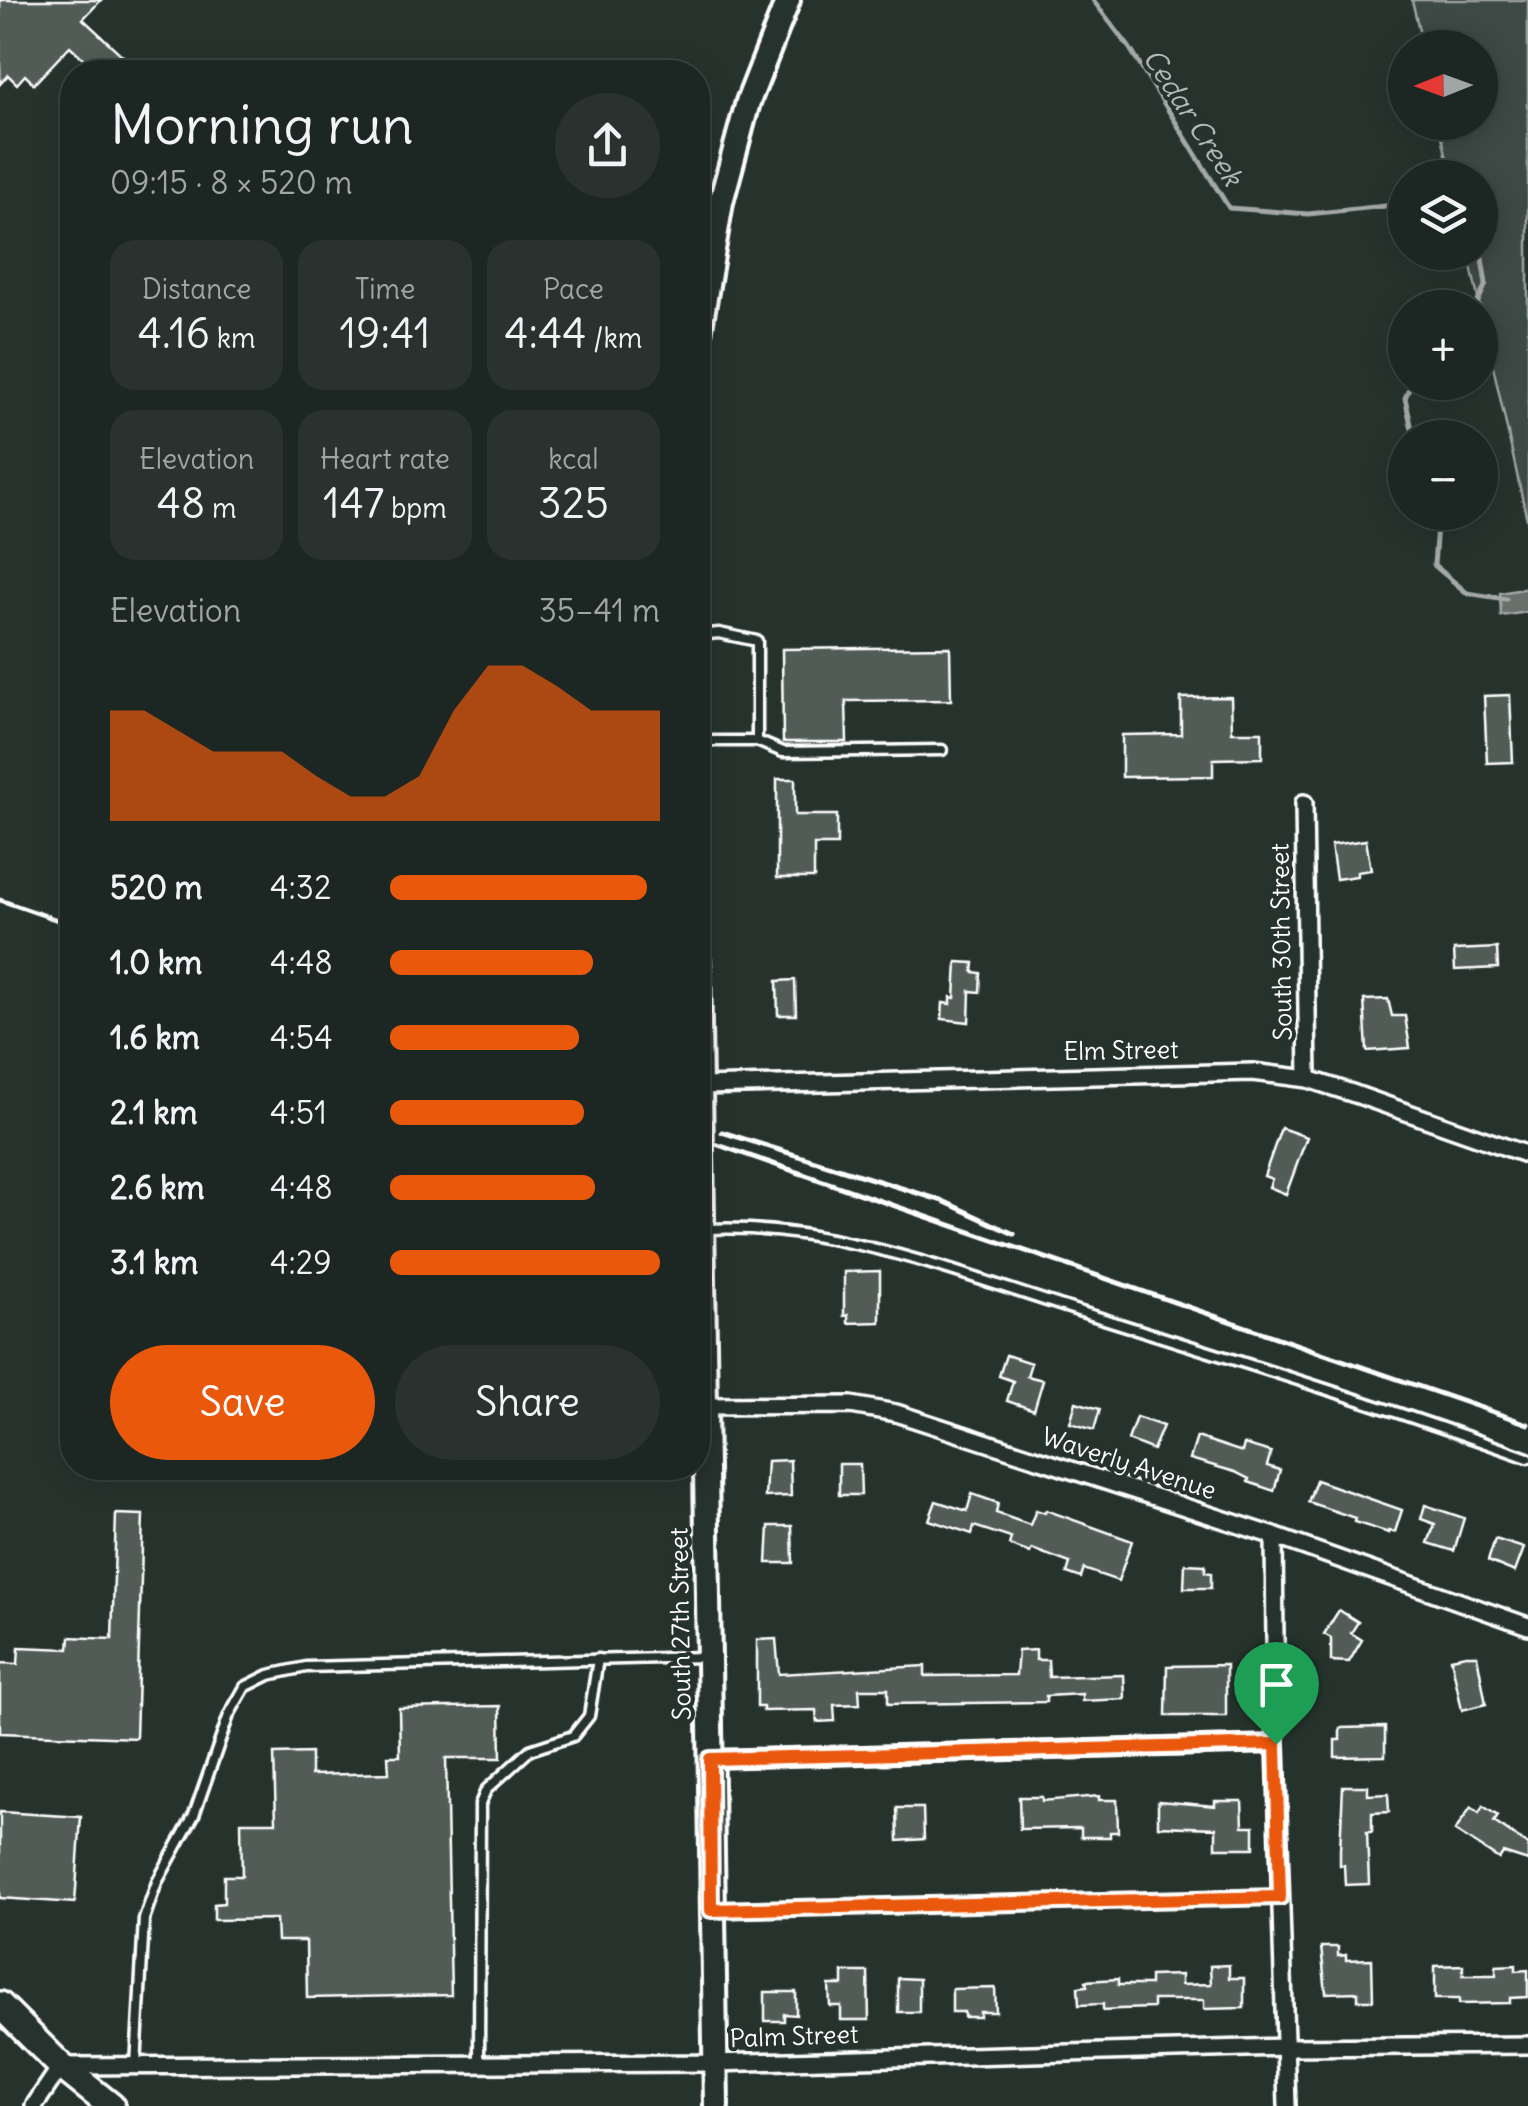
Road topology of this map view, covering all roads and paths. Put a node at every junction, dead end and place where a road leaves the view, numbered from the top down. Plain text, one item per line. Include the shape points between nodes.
1 (788, 0) edge
2 (710, 197) edge
3 (721, 202) junction
4 (710, 257) edge
5 (710, 633) edge
6 (757, 740) junction
7 (710, 741) edge
8 (942, 750) dead end
9 (1304, 803) dead end
10 (1308, 1080) junction
11 (710, 1086) edge
12 (1528, 1155) edge
13 (710, 1230) edge
14 (710, 1406) edge
15 (1528, 1458) edge
16 (705, 1480) edge
17 (1274, 1536) junction
18 (1528, 1626) edge
19 (708, 1656) junction
20 (598, 1659) junction
21 (1276, 1744) junction
22 (710, 1759) junction
23 (1280, 1897) junction
24 (711, 1910) junction
25 (0, 2005) edge
26 (1528, 2045) edge
27 (1286, 2048) junction
28 (713, 2063) junction
29 (479, 2064) junction
30 (61, 2066) junction
31 (136, 2066) junction
32 (34, 2106) edge
33 (111, 2106) edge
34 (716, 2106) edge
35 (1287, 2106) edge

1 - 3 main road via 748,102
2 - 3 lane
3 - 4 main road
5 - 6 lane via 758,641
6 - 7 lane
6 - 8 lane via 783,752
9 - 10 street, South 30th Street
10 - 11 street, Elm Street via 1253,1072
10 - 12 street, Elm Street
13 - 15 lane via 755,1227 853,1244 1226,1357
14 - 17 street, Waverly Avenue via 851,1405 896,1412
16 - 19 main road, South 27th Street
17 - 18 street, Waverly Avenue
17 - 21 street
19 - 20 lane
19 - 22 main road, South 27th Street
20 - 29 lane via 589,1716 573,1736 530,1750 486,1790 480,1804
20 - 31 lane via 306,1667 245,1687 144,1919
21 - 22 street
21 - 23 street
22 - 24 main road, South 27th Street
23 - 24 lane
23 - 27 street
24 - 28 main road, South 27th Street
25 - 30 main road
26 - 27 street, Palm Street
27 - 28 street, Palm Street
27 - 35 street
28 - 29 street, Palm Street
28 - 34 main road, South 27th Street
29 - 31 street, Palm Street
30 - 31 street, Palm Street
30 - 32 street
30 - 33 main road

